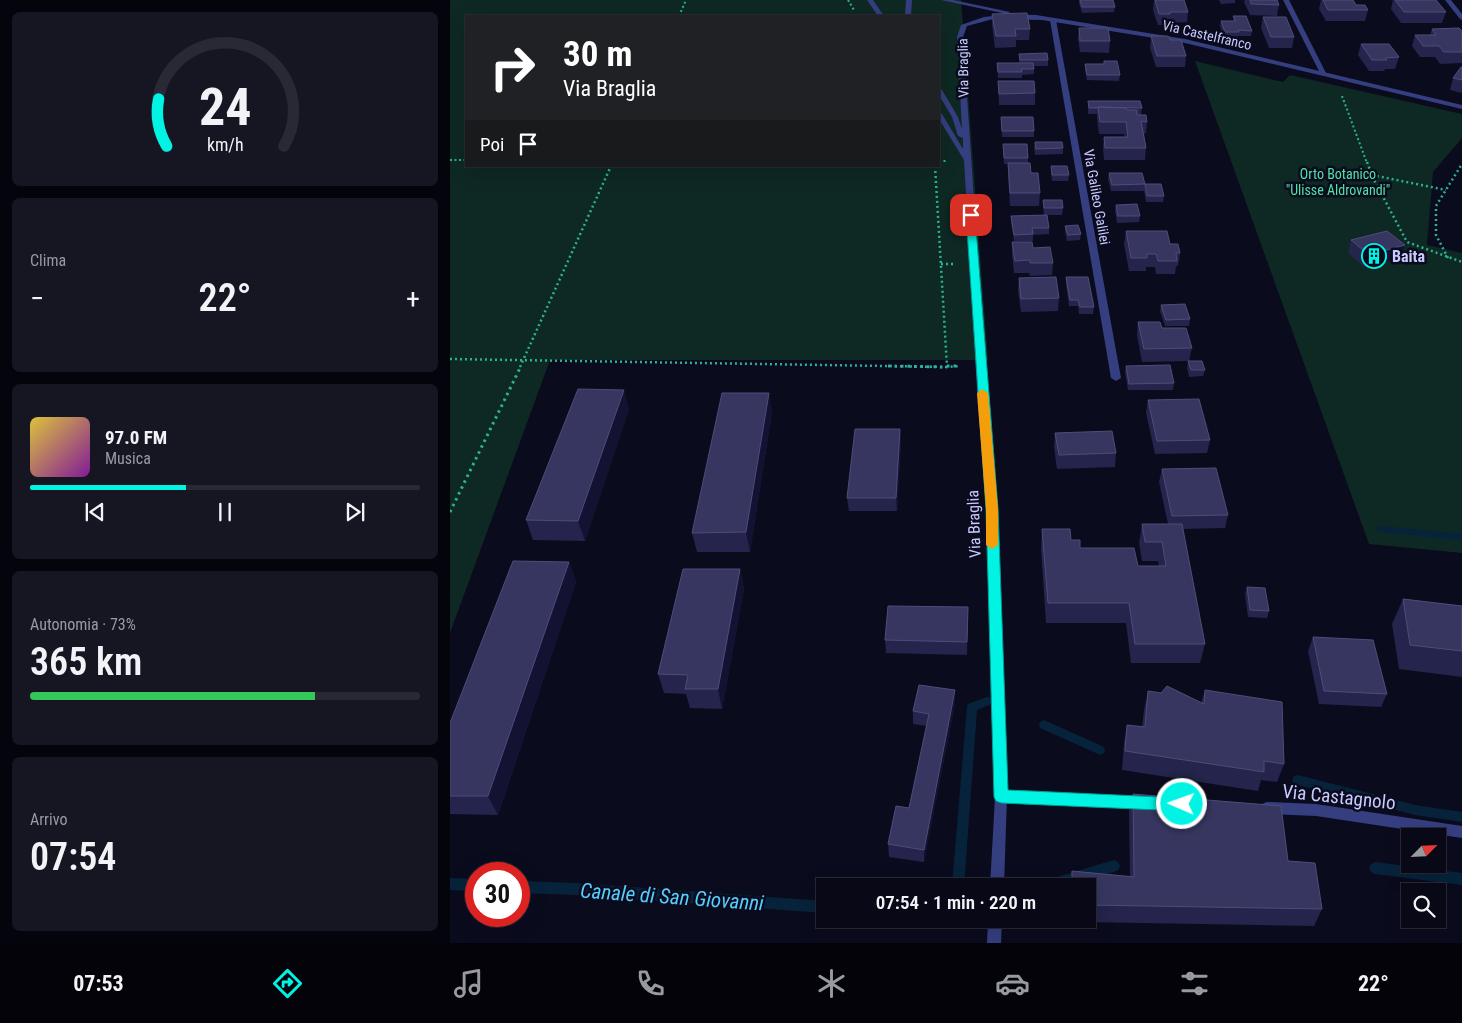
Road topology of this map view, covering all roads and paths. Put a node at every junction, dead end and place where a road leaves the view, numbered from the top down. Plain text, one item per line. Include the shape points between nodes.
1 (686, 0) edge
2 (870, 0) edge
3 (909, 0) edge
4 (944, 0) edge
5 (1286, 0) edge
6 (1448, 0) edge
7 (679, 15) edge
8 (880, 15) edge
9 (908, 15) edge
10 (1042, 18) junction
11 (1462, 18) edge
12 (1053, 20) junction
13 (1324, 75) junction
14 (940, 92) edge
15 (1462, 107) edge
16 (940, 116) edge
17 (450, 160) edge
18 (465, 160) edge
19 (967, 161) junction
20 (1462, 164) edge
21 (611, 167) edge
22 (935, 167) edge
23 (1372, 175) junction
24 (1446, 190) junction
25 (1448, 259) junction
26 (1462, 262) edge
27 (450, 359) edge
28 (524, 360) junction
29 (966, 366) dead end
30 (947, 367) junction
31 (1116, 378) dead end
32 (450, 512) edge
33 (1001, 797) junction
34 (1157, 804) edge
35 (1256, 808) edge
36 (1462, 832) edge
37 (997, 878) edge
38 (995, 928) edge
39 (994, 943) edge

1 - 7 path
2 - 8 street
3 - 9 street
4 - 10 street, Via Castelfranco
5 - 13 street
6 - 11 street
10 - 12 street, Via Castelfranco
10 - 19 street, Via Braglia via 983,17 964,25 960,37
12 - 13 street, Via Castelfranco via 1184,41
12 - 31 street, Via Galileo Galilei
13 - 15 street, Via Castelfranco
13 - 23 path via 1337,84
14 - 19 street, Via Braglia via 961,132
16 - 19 street
17 - 18 path
19 - 33 street, Via Braglia via 992,509
20 - 24 path
21 - 28 path
22 - 30 path
23 - 24 path
23 - 25 path via 1407,242
24 - 25 path via 1436,206 1436,235
25 - 26 path
27 - 28 path
28 - 30 path
28 - 32 path
29 - 30 path
33 - 34 street
33 - 37 street, Via Braglia
35 - 36 street, Via Castagnolo via 1316,810
38 - 39 street

